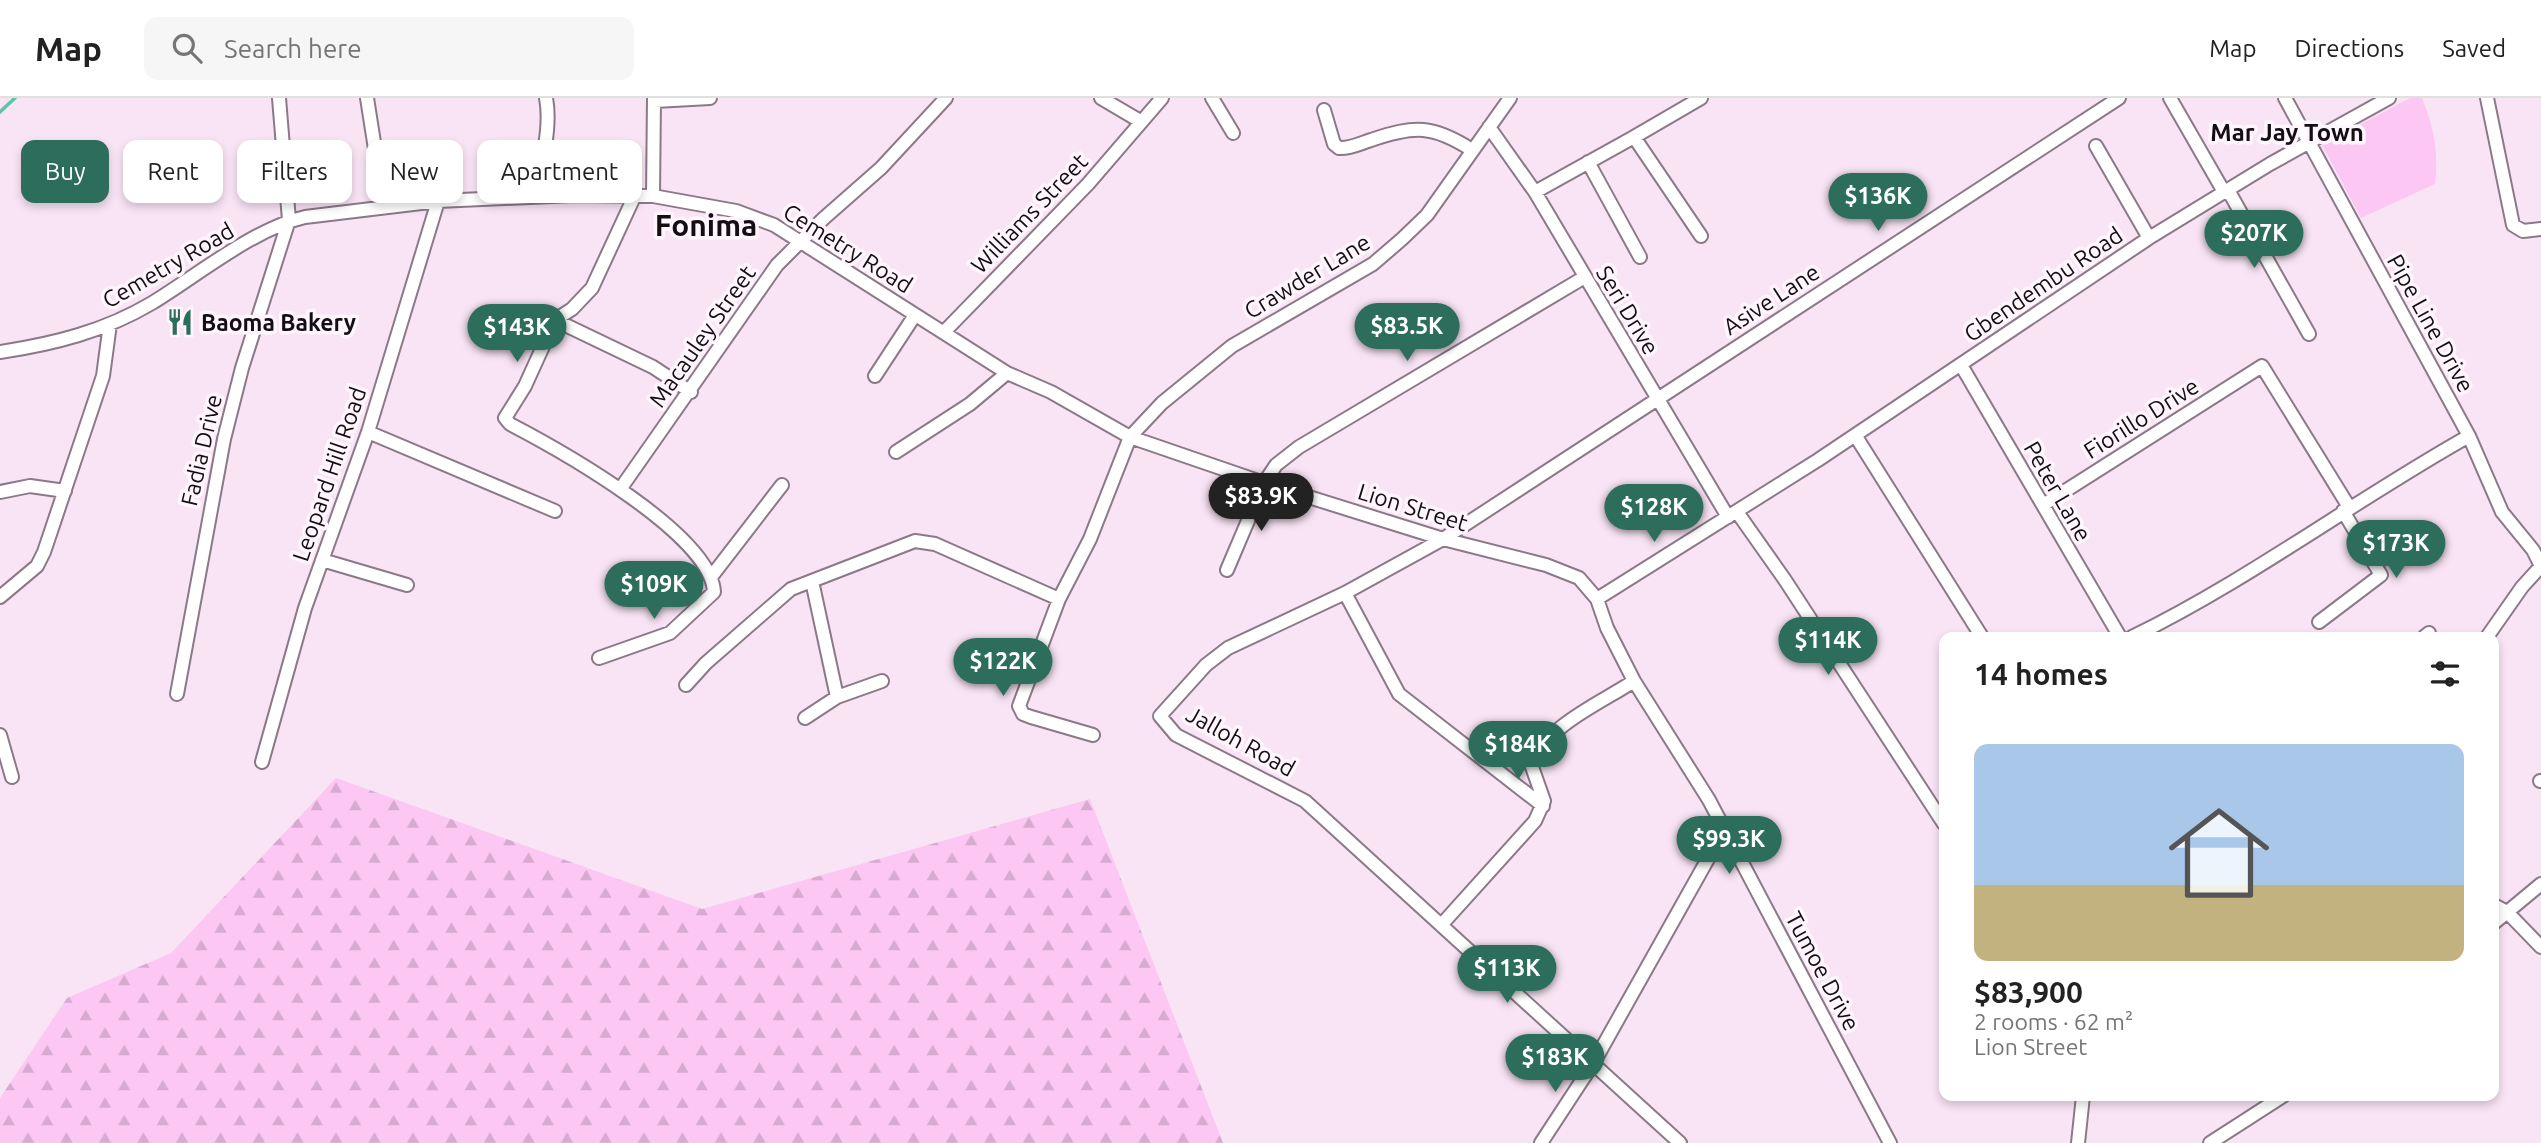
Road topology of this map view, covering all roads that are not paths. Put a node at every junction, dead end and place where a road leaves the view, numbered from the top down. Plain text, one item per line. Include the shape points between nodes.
1 (279, 98) edge
2 (367, 98) edge
3 (546, 98) edge
4 (710, 98) edge
5 (946, 98) edge
6 (1101, 98) edge
7 (1162, 98) edge
8 (1212, 98) edge
9 (1510, 98) edge
10 (1702, 98) edge
11 (2119, 98) edge
12 (2170, 98) edge
13 (2285, 98) edge
14 (2389, 98) edge
15 (2487, 98) edge
16 (654, 99) edge
17 (1324, 110) dead end
18 (1140, 121) junction
19 (1489, 127) junction
20 (1233, 133) dead end
21 (1634, 137) junction
22 (545, 140) edge
23 (2310, 142) junction
24 (2096, 146) dead end
25 (1472, 150) junction
26 (1588, 162) junction
27 (2226, 191) junction
28 (1535, 192) junction
29 (642, 195) edge
30 (653, 196) junction
31 (416, 203) edge
32 (437, 203) edge
33 (631, 203) edge
34 (384, 206) junction
35 (289, 220) junction
36 (2541, 229) edge
37 (1701, 236) dead end
38 (2149, 238) junction
39 (801, 241) junction
40 (1640, 257) dead end
41 (1583, 278) junction
42 (915, 315) junction
43 (555, 320) junction
44 (110, 324) junction
45 (945, 331) junction
46 (2309, 334) dead end
47 (0, 352) edge
48 (1961, 365) junction
49 (1007, 373) junction
50 (875, 376) dead end
51 (691, 392) junction
52 (1656, 398) junction
53 (368, 432) junction
54 (1854, 435) junction
55 (2469, 436) junction
56 (1130, 437) junction
57 (895, 452) dead end
58 (1264, 483) junction
59 (782, 485) dead end
60 (621, 488) junction
61 (65, 491) junction
62 (0, 492) edge
63 (2043, 505) junction
64 (2346, 509) junction
65 (555, 511) dead end
66 (1732, 515) junction
67 (1443, 539) junction
68 (322, 560) junction
69 (2541, 566) edge
70 (1227, 570) dead end
71 (711, 577) junction
72 (812, 581) junction
73 (407, 585) dead end
74 (1345, 593) junction
75 (0, 597) edge
76 (1059, 599) junction
77 (1597, 599) junction
78 (2319, 622) dead end
79 (1979, 632) edge
80 (2117, 632) edge
81 (2142, 632) edge
82 (2491, 632) edge
83 (599, 658) dead end
84 (882, 681) dead end
85 (1634, 681) junction
86 (686, 685) dead end
87 (177, 694) dead end
88 (837, 697) junction
89 (805, 719) dead end
90 (0, 735) edge
91 (1093, 735) dead end
92 (261, 762) dead end
93 (12, 777) dead end
94 (1543, 806) junction
95 (1939, 816) edge
96 (1723, 832) junction
97 (2541, 884) edge
98 (2499, 908) edge
99 (2507, 912) junction
100 (2499, 919) edge
101 (1443, 923) junction
102 (2541, 947) edge
103 (1594, 1062) junction
104 (2082, 1101) edge
105 (2275, 1101) edge
106 (1541, 1143) edge
107 (1679, 1143) edge
108 (1889, 1143) edge
109 (2078, 1143) edge
110 (2210, 1143) edge

1 - 35 street
2 - 34 street
3 - 22 street
4 - 16 street
5 - 39 street, Macauley Street via 881,168
6 - 18 street
7 - 18 street, Williams Street
8 - 20 street
9 - 19 street, Crawder Lane
10 - 21 street
11 - 52 street, Asive Lane
12 - 27 street
13 - 23 street, Pipe Line Drive
14 - 23 street, Gbendembu Road
15 - 36 street via 2513,225 2523,231
16 - 30 street
17 - 25 street via 1339,148 1425,128 1446,133
18 - 45 street, Williams Street via 1088,184
19 - 25 street, Crawder Lane
19 - 28 street, Seri Drive
21 - 26 street
21 - 37 street
23 - 27 street, Gbendembu Road
23 - 55 street, Pipe Line Drive
24 - 38 street
25 - 56 street, Crawder Lane via 1427,215 1373,264 1232,346 1162,403
26 - 28 street
26 - 40 street
27 - 38 street, Gbendembu Road
27 - 46 street
28 - 41 street, Seri Drive
29 - 30 street, Cemetry Road
30 - 39 street, Cemetry Road via 736,211
31 - 34 street, Cemetry Road
32 - 53 street, Leopard Hill Road
33 - 43 street via 592,288
34 - 35 street, Cemetry Road
35 - 44 street, Cemetry Road
35 - 87 street, Fadia Drive via 223,439
38 - 48 street, Gbendembu Road
39 - 42 street, Cemetry Road
39 - 51 street, Macauley Street via 777,265
41 - 52 street, Seri Drive
41 - 58 street via 1299,447 1276,465
42 - 45 street, Cemetry Road
42 - 50 street
43 - 51 street via 653,367
43 - 60 street via 505,418
44 - 47 street, Cemetry Road via 46,345
44 - 61 street via 103,376
45 - 49 street, Cemetry Road
48 - 54 street, Gbendembu Road
48 - 63 street, Peter Lane
49 - 56 street, Cemetry Road
49 - 57 street via 970,404
51 - 60 street, Macauley Street
52 - 66 street, Seri Drive
52 - 67 street, Jalloh Road
53 - 65 street
53 - 68 street, Leopard Hill Road
54 - 66 street, Gbendembu Road
54 - 79 street
55 - 64 street
55 - 69 street, Pipe Line Drive via 2502,512
56 - 58 street, Lion Street
56 - 76 street via 1090,538
58 - 67 street, Lion Street
58 - 70 street
59 - 71 street
60 - 71 street via 684,543
61 - 62 street via 30,486
61 - 75 street via 37,566
63 - 64 street, Fiorillo Drive via 2262,366
63 - 80 street, Peter Lane
64 - 78 street via 2381,575
64 - 81 street via 2219,592
66 - 77 street, Gbendembu Road
66 - 95 street, Seri Drive via 1792,592
67 - 74 street, Jalloh Road
67 - 77 street, Lion Street via 1567,573 1579,578
68 - 73 street
68 - 92 street, Leopard Hill Road
69 - 82 street
71 - 83 street via 714,592 670,633
72 - 76 street via 915,541 935,544
72 - 86 street via 791,589
72 - 88 street
74 - 94 street via 1399,694
74 - 101 street, Jalloh Road via 1216,656 1160,716 1176,735 1305,801
76 - 91 street via 1019,706 1031,718
77 - 85 street, Tumoe Drive
84 - 88 street
85 - 94 street via 1552,733 1538,748 1531,764
85 - 96 street, Tumoe Drive via 1683,755
88 - 89 street
90 - 93 street
94 - 101 street via 1522,838
96 - 103 street
96 - 108 street, Tumoe Drive via 1790,950
97 - 99 street
98 - 99 street
99 - 100 street
99 - 102 street
101 - 103 street, Jalloh Road
103 - 106 street
103 - 107 street, Jalloh Road
104 - 109 street
105 - 110 street

